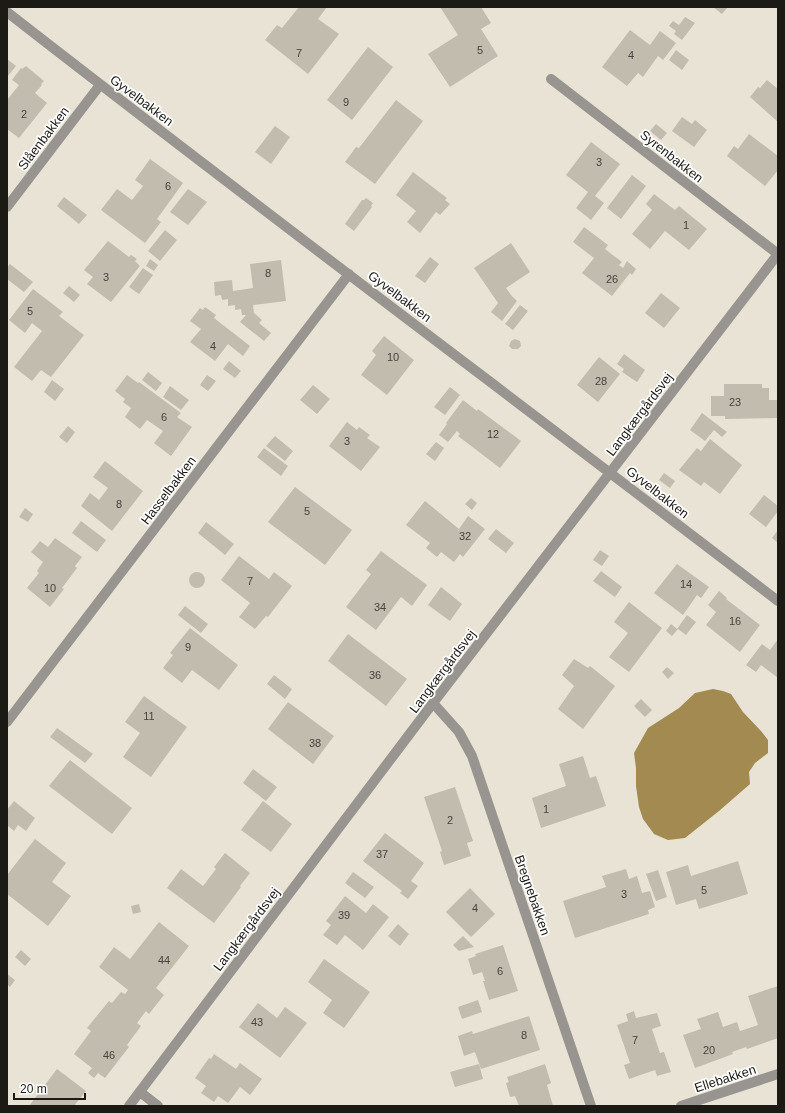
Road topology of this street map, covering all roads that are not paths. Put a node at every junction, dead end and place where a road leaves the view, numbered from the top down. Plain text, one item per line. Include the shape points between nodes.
1 (7, 12) edge
2 (551, 79) dead end
3 (100, 85) junction
4 (7, 207) edge
5 (778, 254) edge
6 (349, 274) junction
7 (611, 472) junction
8 (778, 600) edge
9 (433, 703) junction
10 (7, 722) edge
11 (778, 1074) edge
12 (140, 1092) junction
13 (129, 1106) edge
14 (158, 1106) edge
15 (591, 1106) edge
16 (681, 1106) edge

1 - 3 street, Gyvelbakken
2 - 5 street, Syrenbakken
3 - 4 street, Slåenbakken
3 - 6 street, Gyvelbakken
5 - 7 street, Langkærgårdsvej
6 - 7 street, Gyvelbakken
6 - 10 street, Hasselbakken
7 - 8 street, Gyvelbakken
7 - 9 street, Langkærgårdsvej
9 - 12 street, Langkærgårdsvej
9 - 15 street, Bregnebakken via 459,732 472,756
11 - 16 street, Ellebakken
12 - 13 street, Langkærgårdsvej
12 - 14 street

